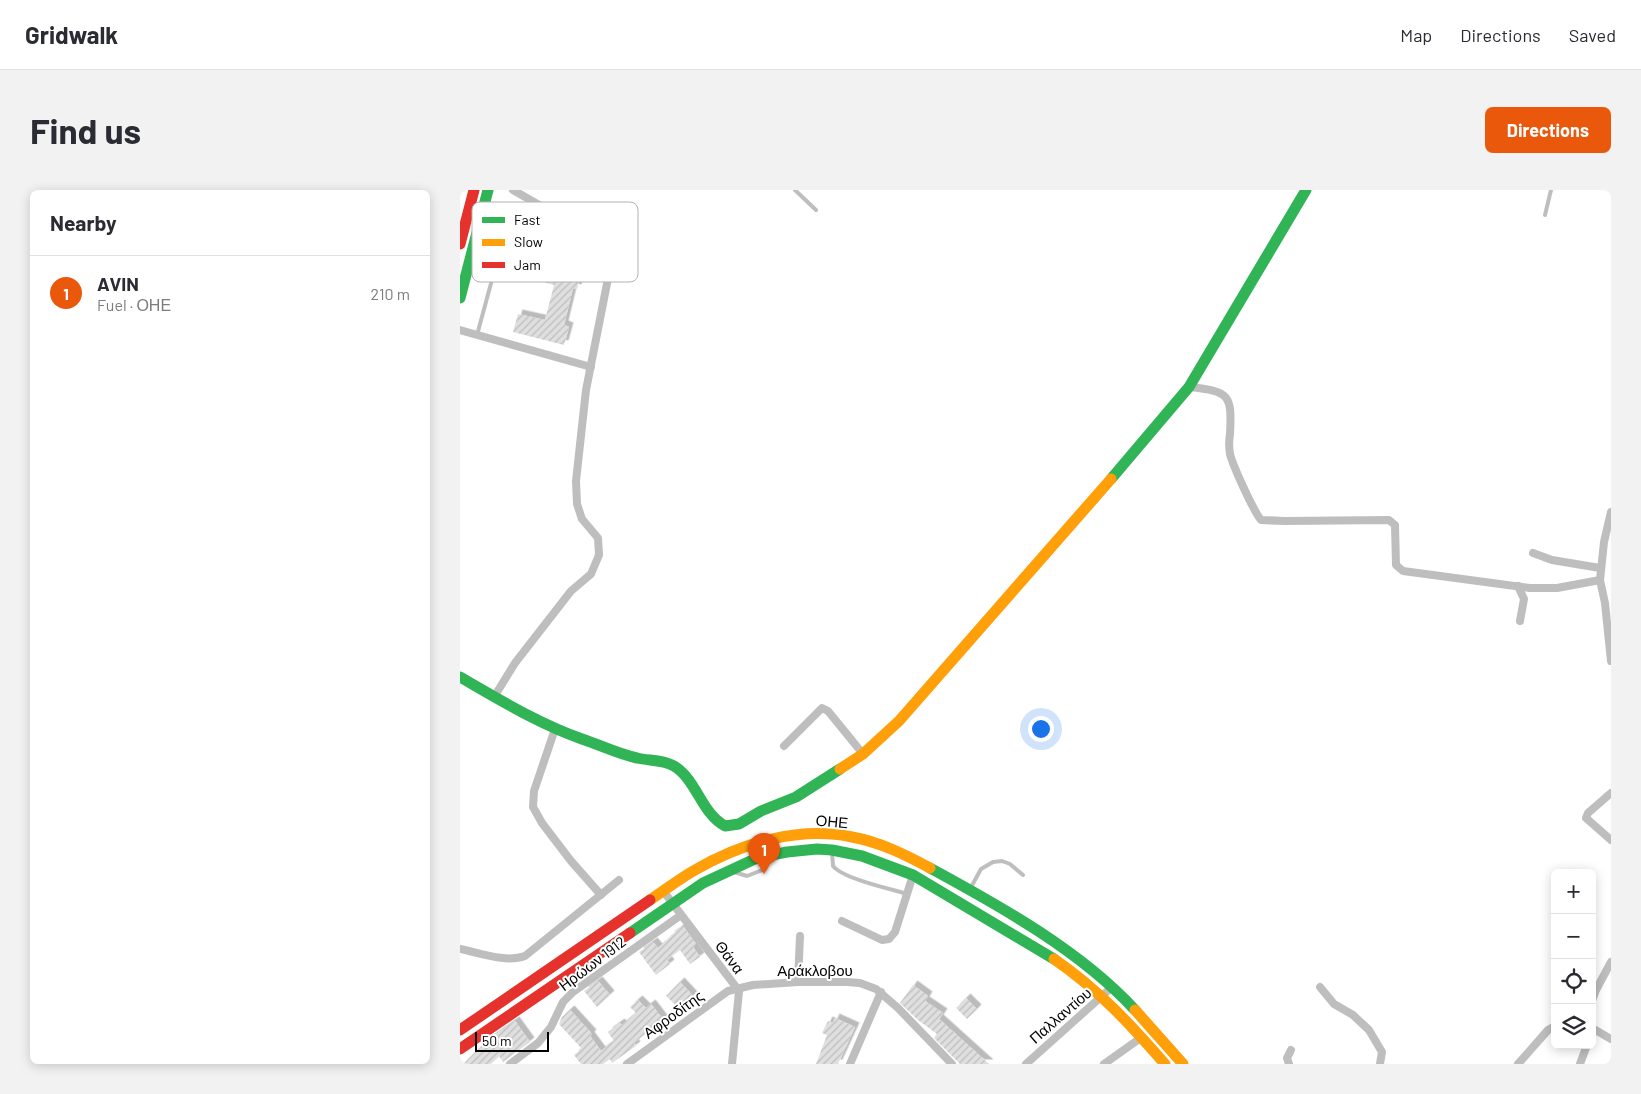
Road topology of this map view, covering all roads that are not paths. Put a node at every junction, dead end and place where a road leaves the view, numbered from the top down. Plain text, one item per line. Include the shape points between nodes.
1 (474, 190) edge
2 (513, 190) edge
3 (795, 190) edge
4 (1306, 190) edge
5 (1551, 190) edge
6 (534, 202) edge
7 (816, 210) dead end
8 (1546, 215) dead end
9 (460, 244) edge
10 (472, 252) edge
11 (491, 282) edge
12 (607, 282) edge
13 (460, 298) edge
14 (460, 330) edge
15 (477, 335) junction
16 (591, 367) junction
17 (1189, 387) junction
18 (1611, 512) edge
19 (1532, 553) dead end
20 (1600, 568) junction
21 (1600, 580) junction
22 (1518, 586) junction
23 (1520, 621) dead end
24 (1611, 661) edge
25 (460, 677) edge
26 (494, 696) junction
27 (555, 729) junction
28 (784, 746) dead end
29 (863, 754) junction
30 (1611, 793) edge
31 (1611, 840) edge
32 (832, 850) junction
33 (913, 875) junction
34 (1023, 875) dead end
35 (620, 880) dead end
36 (968, 890) junction
37 (664, 892) junction
38 (908, 894) junction
39 (601, 895) junction
40 (673, 904) junction
41 (681, 915) junction
42 (842, 921) dead end
43 (800, 936) dead end
44 (460, 950) edge
45 (1611, 962) edge
46 (798, 982) junction
47 (1112, 987) junction
48 (1320, 987) dead end
49 (736, 988) junction
50 (1596, 990) edge
51 (881, 992) junction
52 (1102, 997) junction
53 (1551, 1028) edge
54 (460, 1030) edge
55 (1596, 1030) edge
56 (1142, 1037) junction
57 (1611, 1039) edge
58 (460, 1049) edge
59 (1586, 1049) edge
60 (1291, 1050) dead end
61 (510, 1064) edge
62 (627, 1064) edge
63 (732, 1064) edge
64 (850, 1064) edge
65 (952, 1064) edge
66 (1026, 1064) edge
67 (1104, 1064) edge
68 (1165, 1064) edge
69 (1183, 1064) edge
70 (1289, 1064) edge
71 (1380, 1064) edge
72 (1518, 1064) edge
73 (1580, 1064) edge

1 - 9 main road
2 - 6 street
3 - 7 lane
4 - 17 main road
5 - 8 lane
10 - 13 main road
11 - 15 lane
12 - 16 street
14 - 15 street
15 - 16 street
16 - 26 street via 580,436 577,504 582,519 598,538 600,555 591,574 571,591 515,663
17 - 22 street via 1218,392 1228,400 1231,413 1230,454 1261,520 1389,520 1395,525 1396,561 1400,570
17 - 29 main road via 911,709
18 - 20 street
19 - 20 street via 1552,560
20 - 21 street
21 - 22 street via 1557,588
21 - 24 street
22 - 23 street via 1524,599
25 - 26 main road
26 - 27 main road
27 - 29 main road via 636,758 674,766 687,778 716,822 725,826 739,824 796,796
27 - 39 street via 534,792 533,807 571,861
28 - 29 street via 821,709 825,709
30 - 31 street via 1586,818
32 - 33 main road, ΟΗΕ via 862,856
32 - 38 lane via 833,866 839,872
32 - 40 main road, ΟΗΕ via 794,851 757,858 703,883
33 - 38 street
33 - 52 main road, ΟΗΕ via 1044,952
34 - 36 lane via 1010,864 993,862 981,869
35 - 39 street
36 - 37 main road, ΟΗΕ via 883,846 850,837 818,834 752,843 695,870
36 - 47 main road, ΟΗΕ via 1058,944
37 - 40 street, Θάνα
37 - 54 main road, ΟΗΕ
38 - 42 street via 895,932 889,939 882,940
39 - 44 street via 519,958
40 - 41 street, Θάνα
40 - 58 main road, ΟΗΕ
41 - 49 street, Θάνα
41 - 61 street, Ηρώων 1912 via 574,992 563,1002 551,1027 538,1043
43 - 46 street
45 - 50 street
46 - 49 street, Αράκλοβου
46 - 51 street, Αράκλοβου via 860,983
47 - 52 street, Παλλαντίου
47 - 69 main road, ΟΗΕ via 1135,1008
48 - 71 street via 1334,1004 1369,1030 1382,1052
49 - 62 street, Αφροδίτης
49 - 63 street, Θάνα via 739,1000
51 - 64 street
51 - 65 street, Αράκλοβου
52 - 56 main road, ΟΗΕ
52 - 66 street, Παλλαντίου
53 - 72 street
55 - 57 street
56 - 67 street
56 - 68 main road, ΟΗΕ
59 - 73 street
60 - 70 street via 1287,1058

